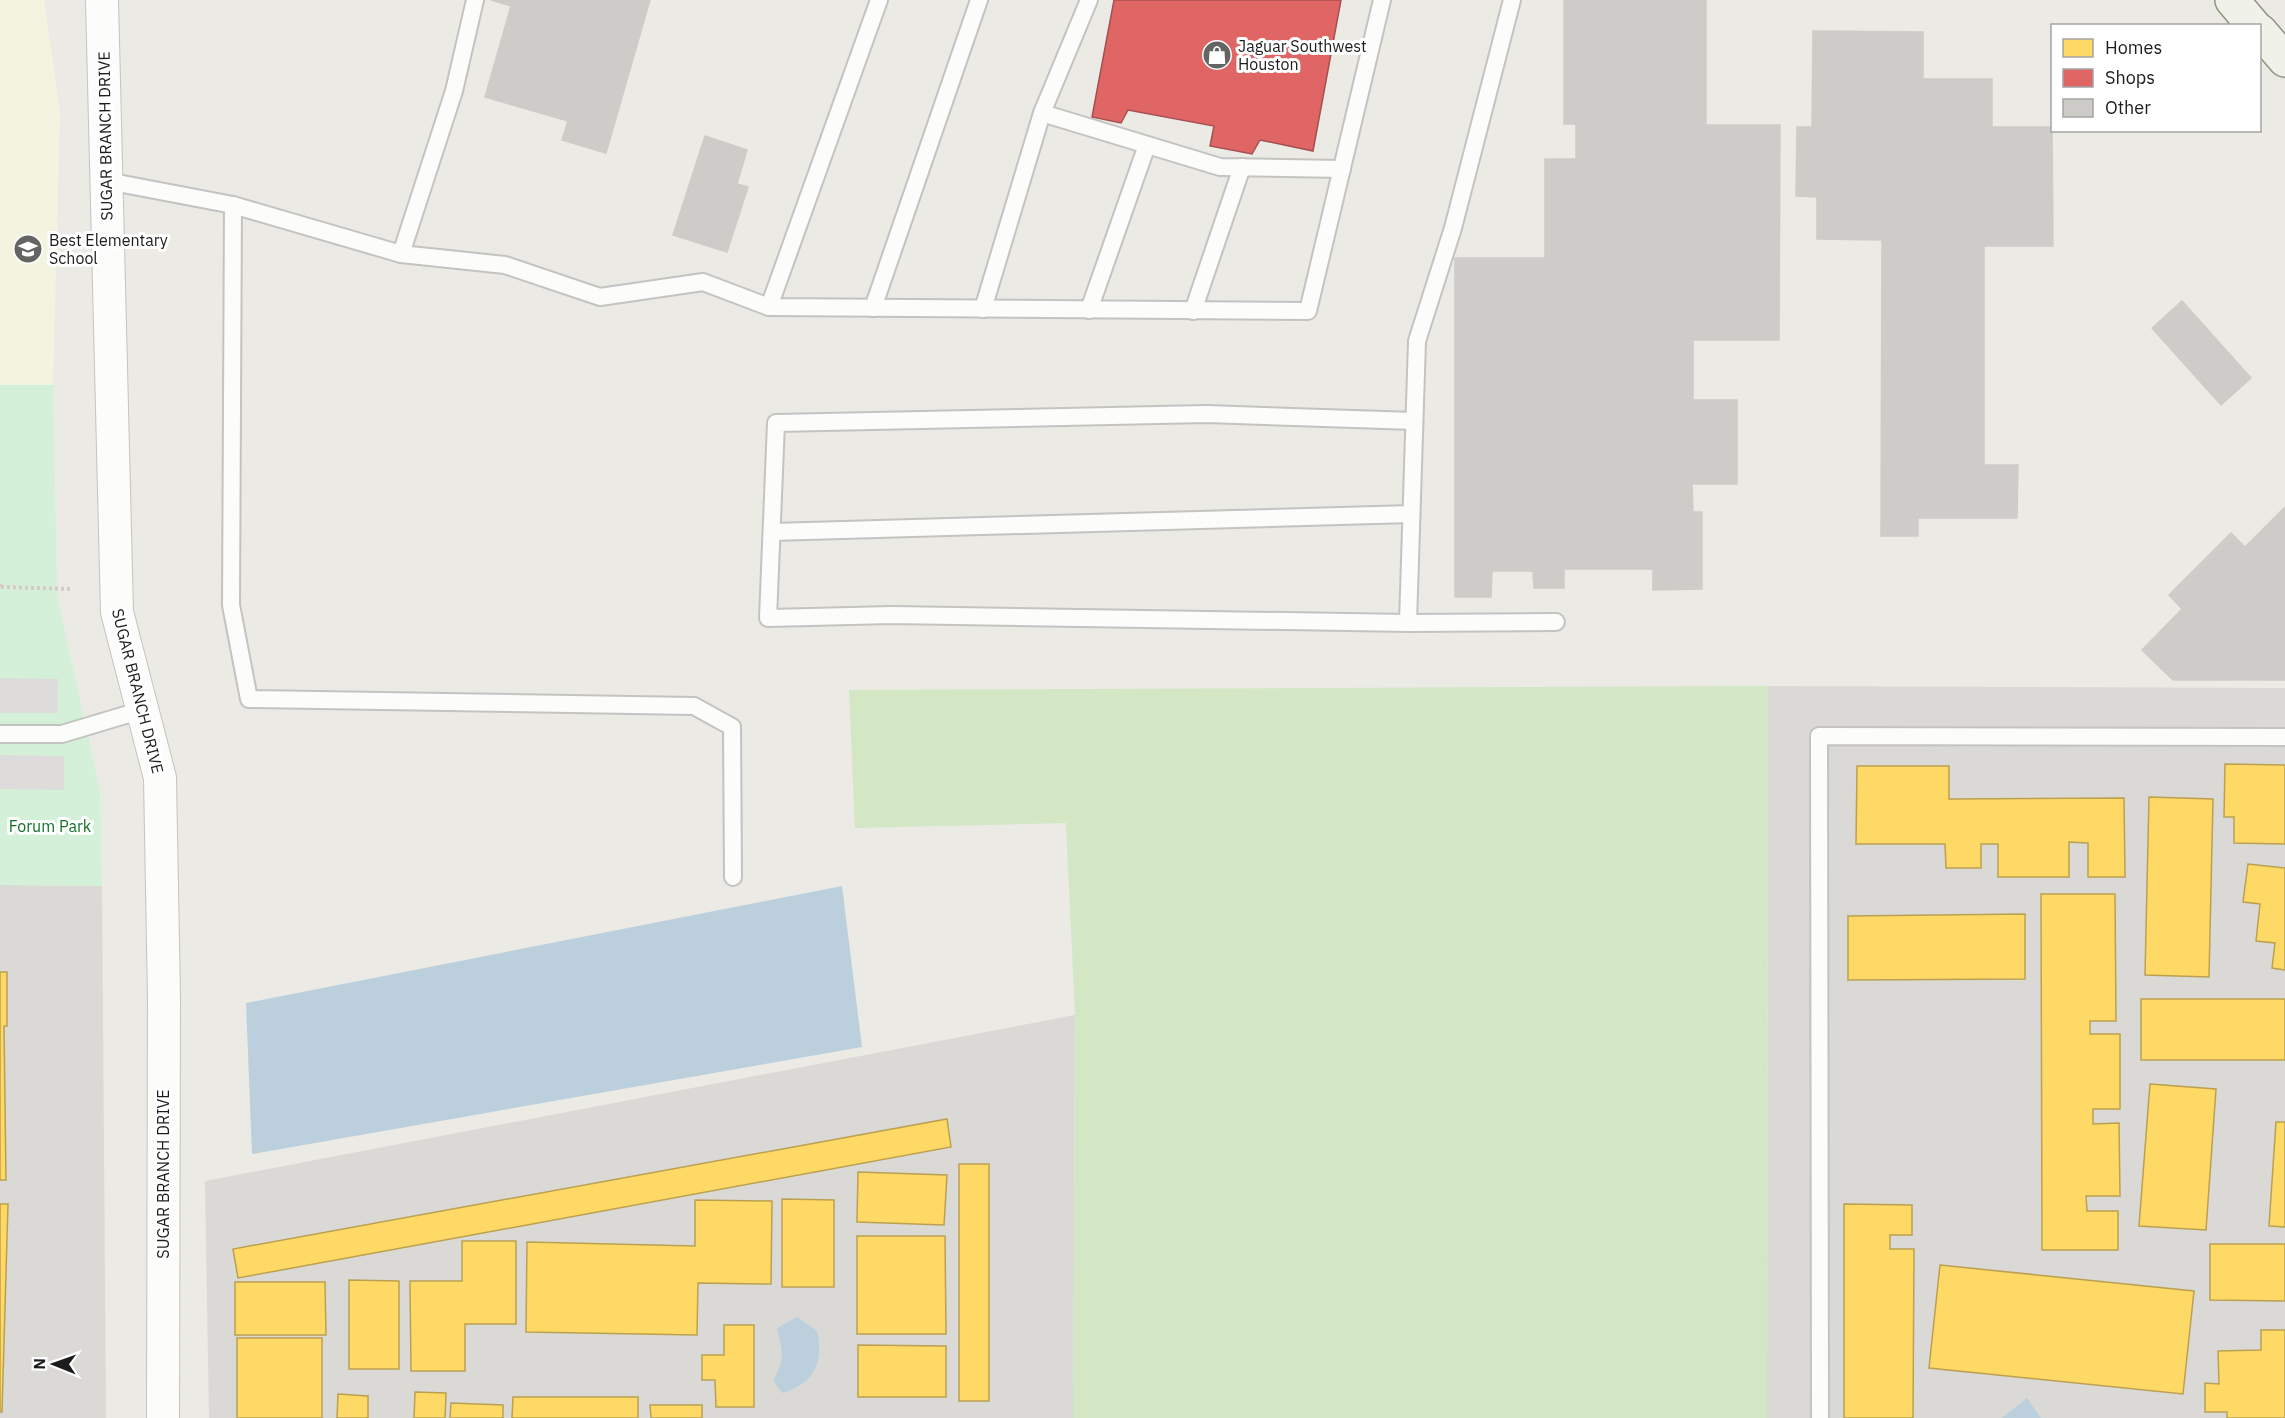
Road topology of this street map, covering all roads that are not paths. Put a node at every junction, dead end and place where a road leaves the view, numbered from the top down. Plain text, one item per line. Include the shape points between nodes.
1 (102, 0) edge
2 (475, 0) edge
3 (879, 0) edge
4 (979, 0) edge
5 (1089, 0) edge
6 (1382, 0) edge
7 (1512, 0) edge
8 (2232, 0) edge
9 (2252, 24) edge
10 (2261, 33) edge
11 (2285, 60) edge
12 (1042, 113) junction
13 (1147, 145) junction
14 (1242, 167) junction
15 (1342, 169) junction
16 (107, 181) junction
17 (233, 205) junction
18 (401, 254) junction
19 (769, 307) junction
20 (873, 308) junction
21 (983, 309) junction
22 (1089, 310) junction
23 (1193, 311) junction
24 (1414, 421) junction
25 (1411, 514) junction
26 (772, 532) junction
27 (1556, 622) dead end
28 (1408, 623) junction
29 (142, 710) junction
30 (0, 734) edge
31 (2285, 736) edge
32 (733, 877) dead end
33 (163, 1418) edge
34 (1820, 1418) edge

1 - 16 street, SUGAR BRANCH DRIVE
2 - 18 lane via 454,91
3 - 19 lane
4 - 20 lane
5 - 12 lane
6 - 15 lane
7 - 24 lane via 1454,228 1417,341
8 - 9 main road
10 - 11 main road
12 - 13 lane
12 - 21 lane
13 - 14 lane via 1220,167
13 - 22 lane
14 - 15 lane
14 - 23 lane
15 - 23 lane via 1308,311
16 - 17 lane
16 - 29 street, SUGAR BRANCH DRIVE via 117,612
17 - 18 lane
17 - 32 lane via 231,604 249,699 694,706 732,727
18 - 19 lane via 506,265 600,297 703,282
19 - 20 lane
20 - 21 lane
21 - 22 lane
22 - 23 lane
24 - 25 lane
24 - 26 lane via 1206,414 776,423
25 - 26 lane
25 - 28 lane
26 - 28 lane via 768,618 892,615
27 - 28 lane
29 - 30 lane via 62,734
29 - 33 street, SUGAR BRANCH DRIVE via 160,778
31 - 34 lane via 1819,736

